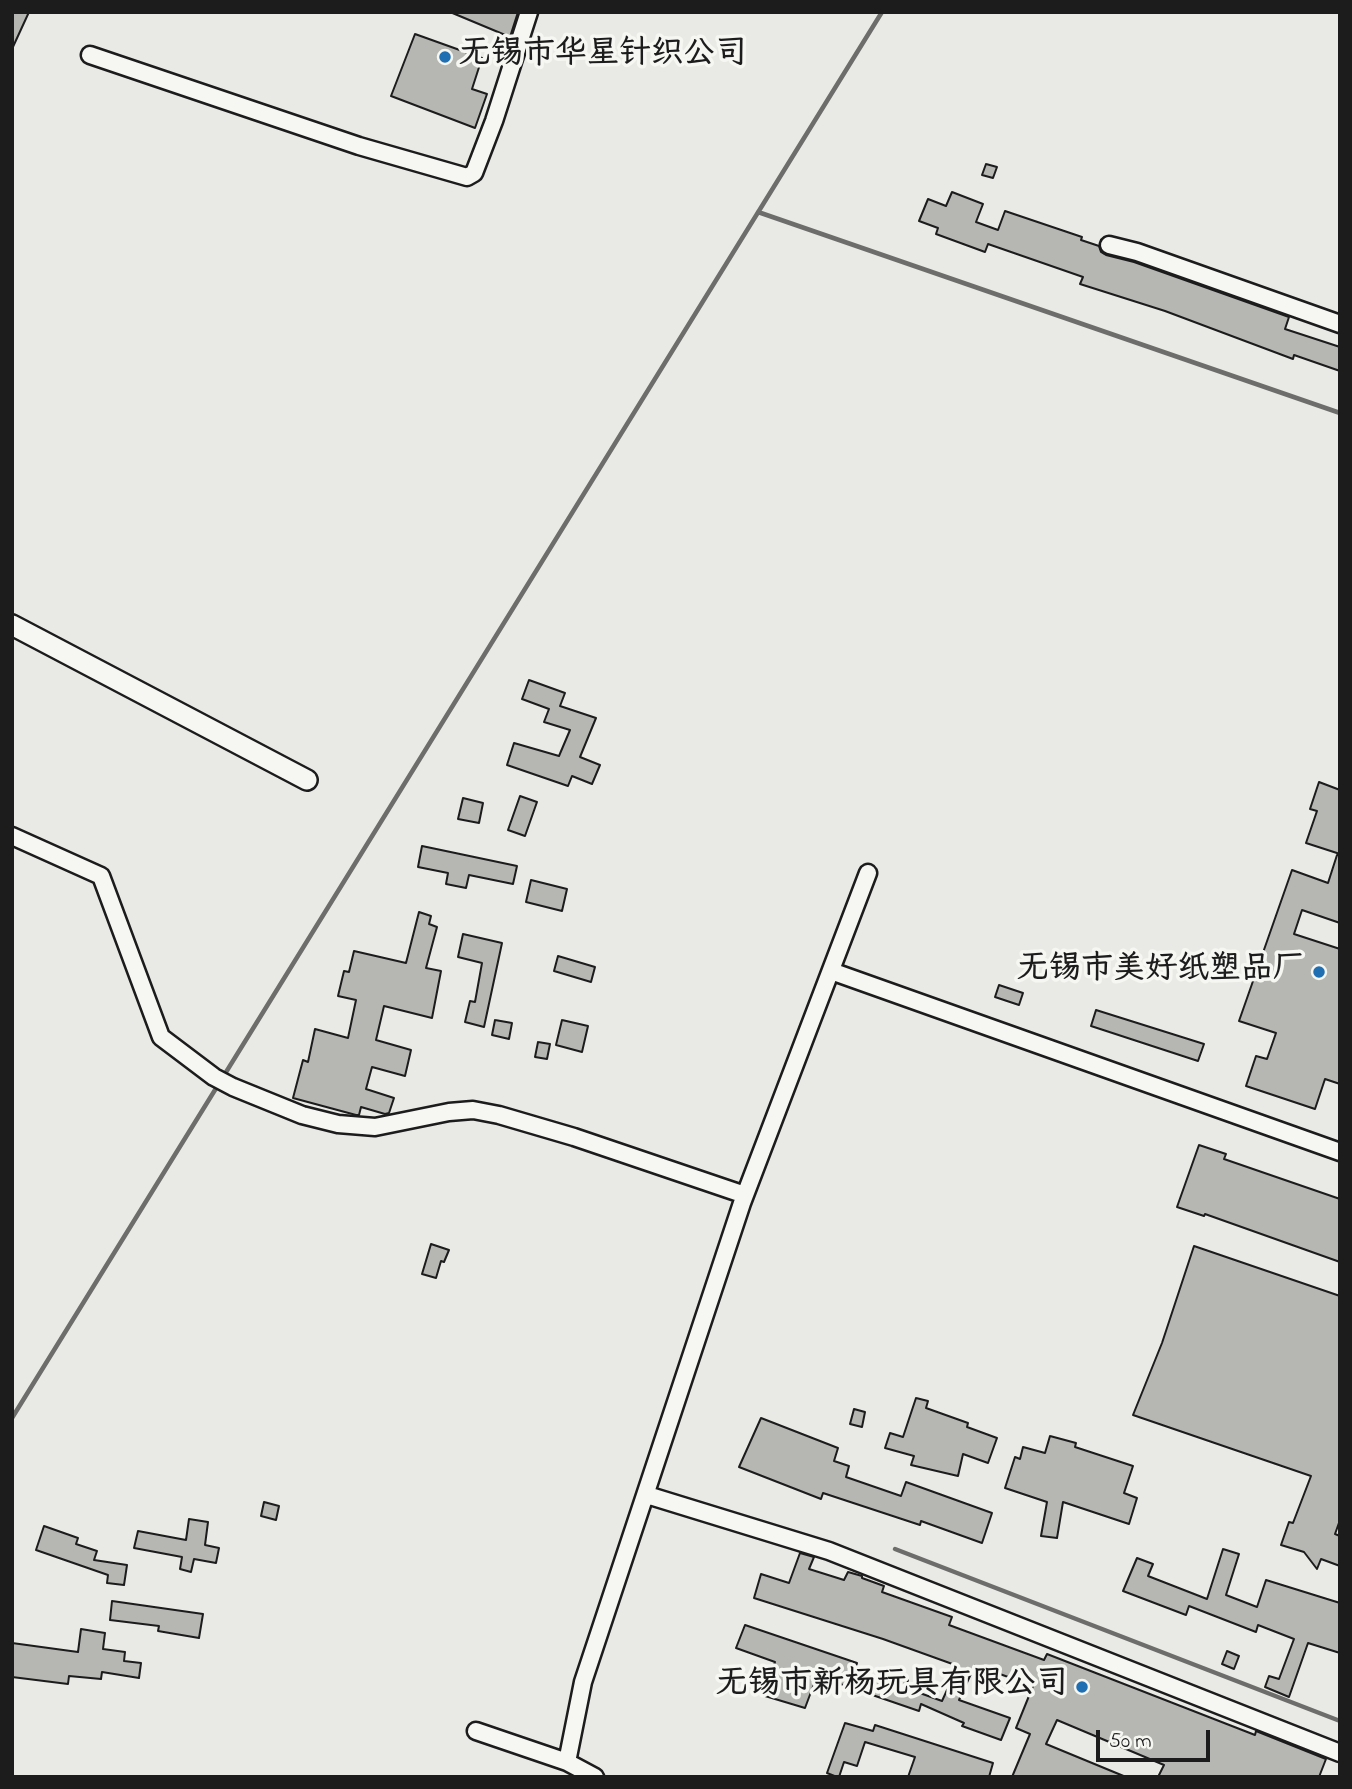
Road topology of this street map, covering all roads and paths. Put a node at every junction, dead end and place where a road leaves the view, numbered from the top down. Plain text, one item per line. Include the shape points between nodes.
1 (529, 12) edge
2 (90, 55) dead end
3 (1109, 245) dead end
4 (1340, 324) edge
5 (12, 625) edge
6 (307, 780) dead end
7 (12, 836) edge
8 (868, 873) dead end
9 (831, 971) junction
10 (1340, 1152) edge
11 (745, 1195) junction
12 (647, 1495) junction
13 (476, 1731) dead end
14 (1340, 1753) edge
15 (567, 1762) junction
16 (596, 1777) edge

1 - 2 street via 489,134 474,173 467,177 359,146
3 - 4 street
5 - 6 street
7 - 11 street via 101,876 162,1037 233,1087 338,1124 375,1127 473,1110 499,1115
8 - 9 street
9 - 10 street
9 - 11 street
11 - 12 street
12 - 14 street via 829,1550
12 - 15 street via 583,1682
13 - 15 street
15 - 16 street

